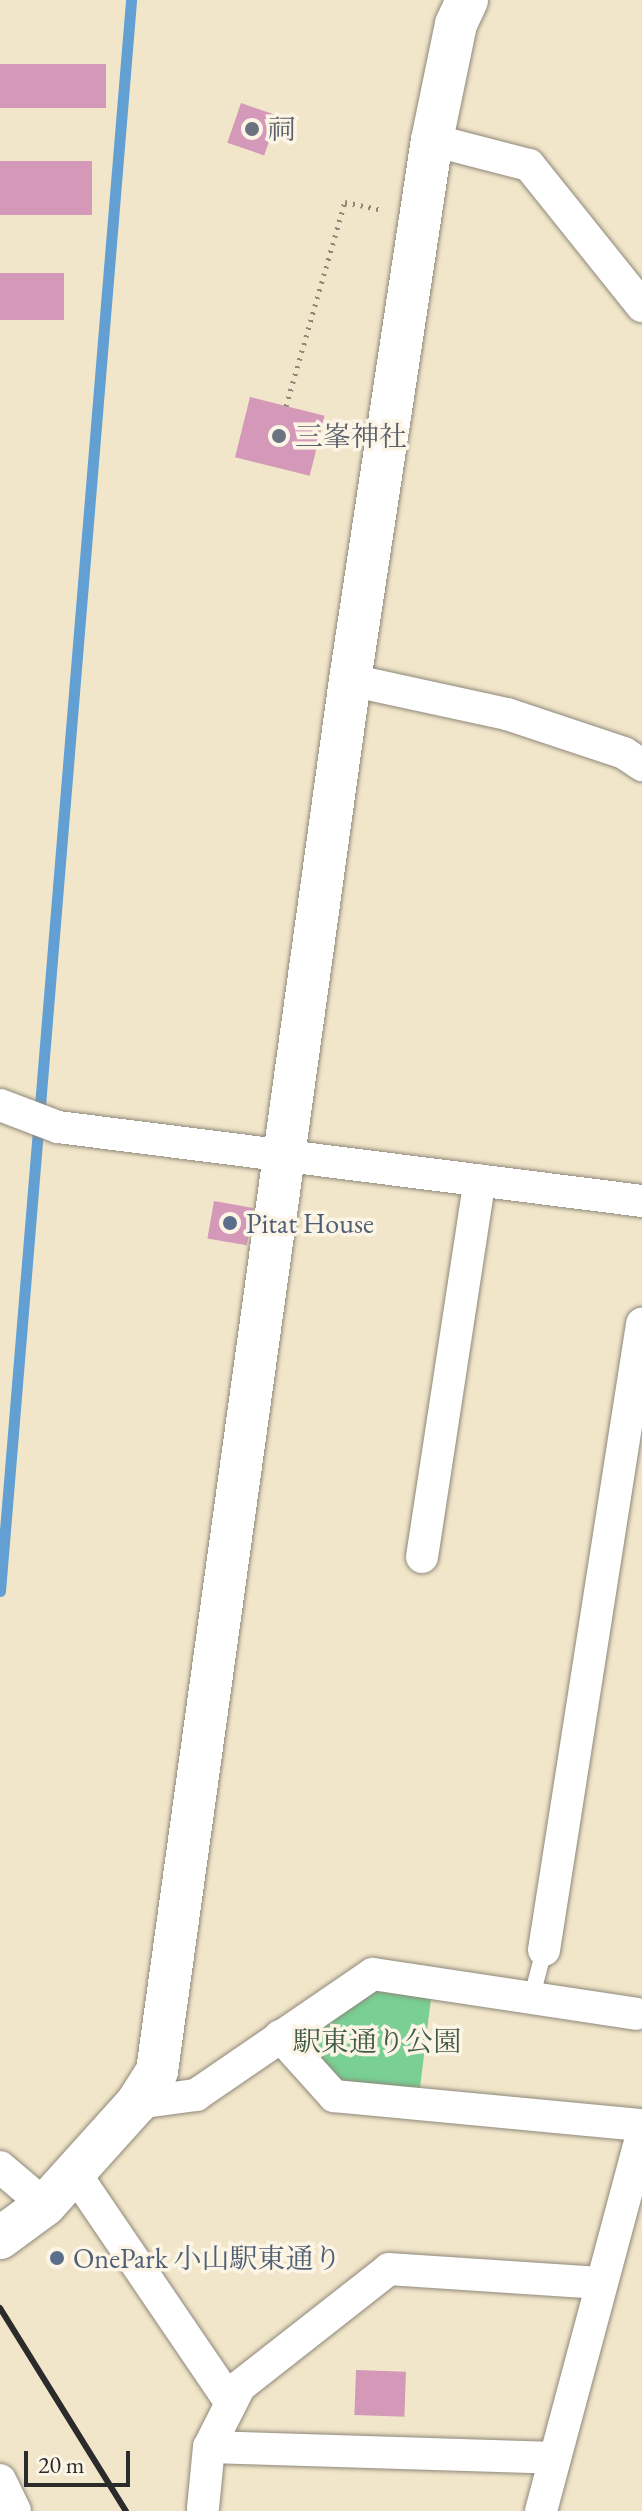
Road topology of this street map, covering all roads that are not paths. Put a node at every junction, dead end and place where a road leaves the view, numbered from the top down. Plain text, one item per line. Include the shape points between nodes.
1 (467, 0) edge
2 (432, 140) junction
3 (641, 301) edge
4 (350, 680) junction
5 (642, 765) edge
6 (11, 1109) edge
7 (286, 1153) junction
8 (480, 1180) junction
9 (642, 1201) edge
10 (642, 1324) edge
11 (422, 1557) dead end
12 (544, 1950) joint
13 (532, 1996) junction
14 (639, 2015) edge
15 (280, 2036) junction
16 (137, 2103) junction
17 (642, 2125) edge
18 (642, 2135) edge
19 (0, 2167) edge
20 (74, 2172) junction
21 (45, 2205) junction
22 (0, 2238) edge
23 (600, 2283) junction
24 (231, 2403) junction
25 (209, 2447) junction
26 (555, 2458) junction
27 (0, 2480) edge
28 (203, 2508) dead end
29 (15, 2511) edge
30 (541, 2511) edge

1 - 2 street via 456,24
2 - 3 street via 529,165
2 - 4 street
4 - 5 street via 507,714 624,753
4 - 7 street
6 - 7 street via 58,1127
7 - 8 street
7 - 16 street via 157,2071
8 - 9 street
8 - 11 street
10 - 12 street
12 - 13 lane
13 - 14 street
13 - 15 street via 373,1974
15 - 16 street via 196,2095
15 - 17 street via 334,2096
16 - 20 street
18 - 23 street
19 - 21 street
20 - 21 street
20 - 24 street
21 - 22 street
23 - 24 street via 389,2269 240,2386
23 - 26 street
24 - 25 street
25 - 26 street
25 - 28 street
26 - 30 street
27 - 29 street

